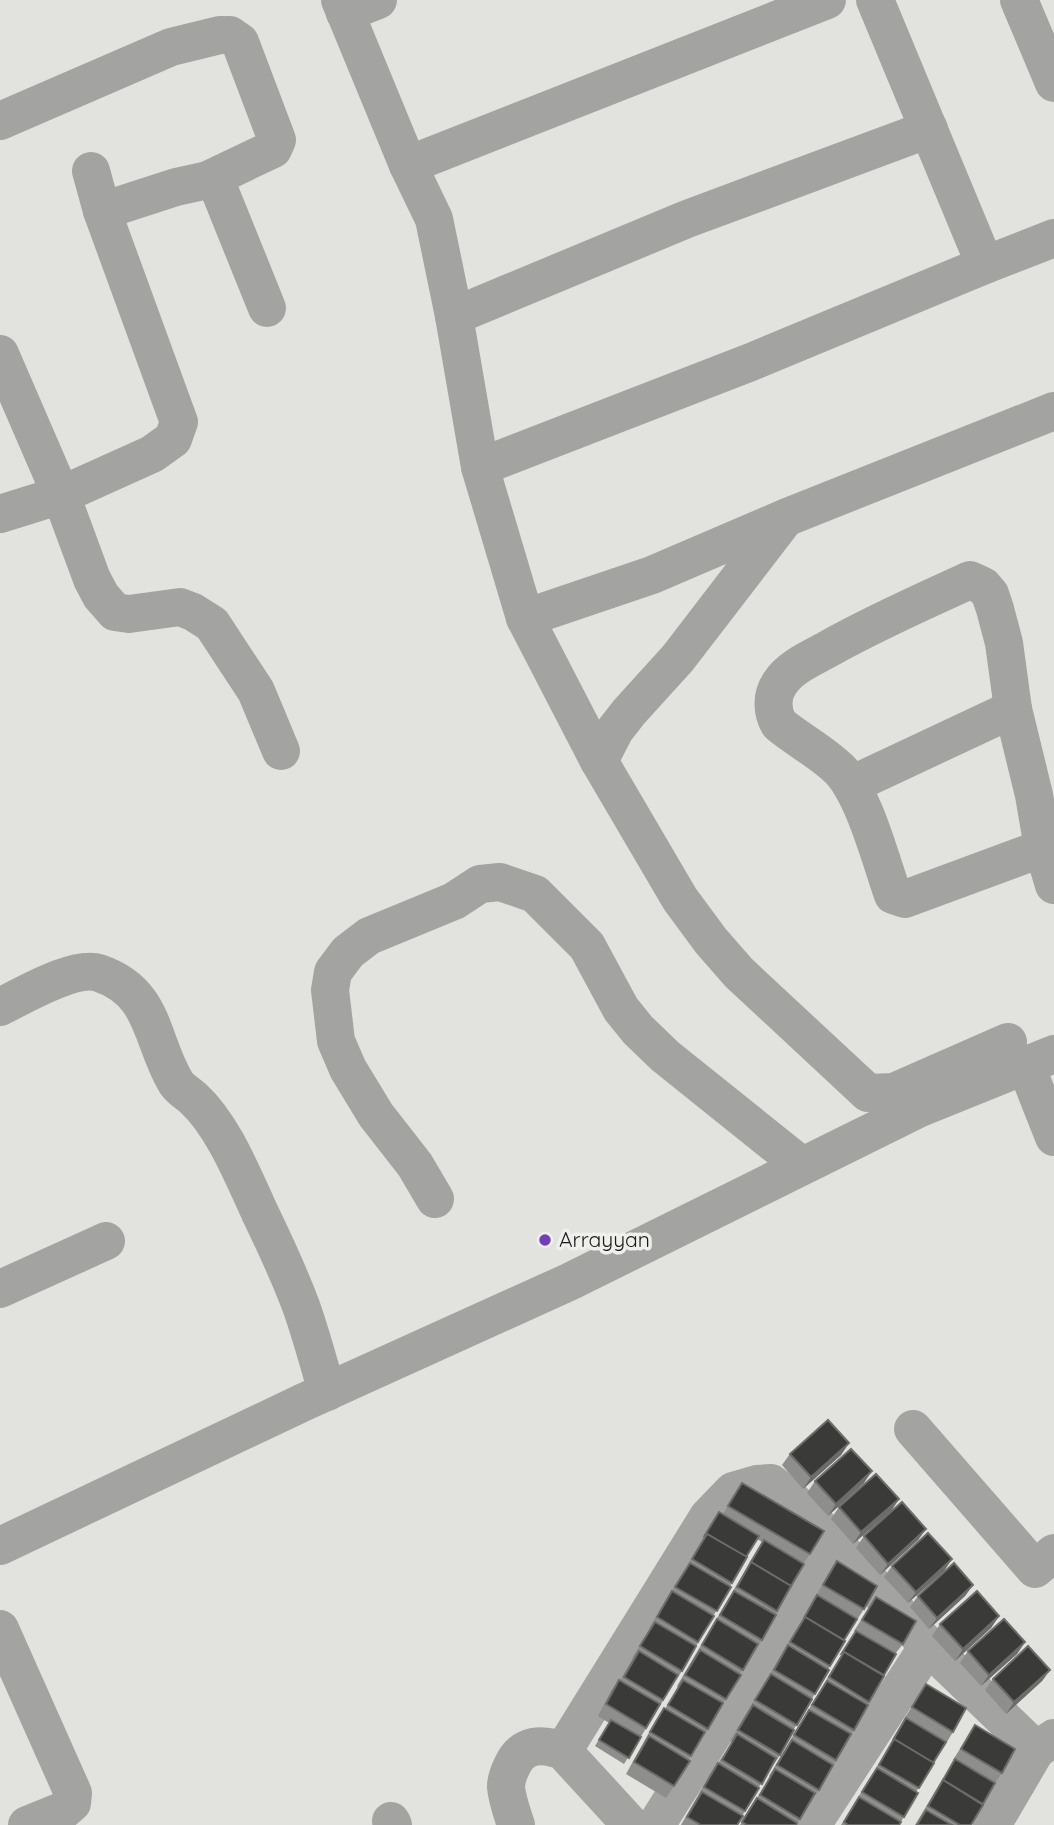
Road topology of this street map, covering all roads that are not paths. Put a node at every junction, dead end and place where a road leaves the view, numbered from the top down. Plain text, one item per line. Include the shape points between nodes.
1 (827, 0) edge
2 (875, 0) edge
3 (1019, 0) edge
4 (354, 4) edge
5 (1053, 78) edge
6 (0, 121) edge
7 (929, 129) junction
8 (408, 165) junction
9 (91, 171) dead end
10 (208, 180) junction
11 (102, 211) junction
12 (1050, 251) edge
13 (985, 265) junction
14 (267, 308) dead end
15 (454, 316) junction
16 (0, 354) edge
17 (1054, 411) edge
18 (480, 467) junction
19 (61, 495) junction
20 (0, 514) edge
21 (785, 519) junction
22 (525, 618) junction
23 (1013, 709) junction
24 (281, 751) dead end
25 (599, 761) junction
26 (851, 785) junction
27 (1043, 848) junction
28 (1054, 885) edge
29 (0, 1007) edge
30 (1030, 1054) edge
31 (1054, 1137) edge
32 (801, 1166) junction
33 (435, 1199) dead end
34 (106, 1241) dead end
35 (0, 1289) edge
36 (327, 1392) junction
37 (913, 1429) dead end
38 (834, 1542) junction
39 (0, 1546) edge
40 (1048, 1569) edge
41 (0, 1629) edge
42 (928, 1646) junction
43 (1045, 1744) edge
44 (563, 1751) junction
45 (27, 1825) edge
46 (516, 1825) edge
47 (631, 1825) edge
48 (656, 1825) edge
49 (812, 1825) edge
50 (992, 1825) edge

1 - 8 street
2 - 7 street
3 - 5 street
4 - 8 street
6 - 10 street via 172,47 230,35 240,42 277,140 274,149
7 - 13 street
7 - 15 street via 687,219
8 - 15 street via 434,219
9 - 11 street
10 - 11 street
10 - 14 street via 219,189
11 - 19 street via 179,422 173,439 152,454
12 - 13 street
13 - 18 street
15 - 18 street
16 - 19 street
17 - 21 street
18 - 22 street
19 - 20 street
19 - 24 street via 101,596 115,612 180,607 212,624 256,691
21 - 22 street via 652,575
21 - 25 street via 678,658 615,730
22 - 25 street
23 - 26 street
23 - 26 street via 1004,643 990,594 983,586 970,580 876,622 792,670 779,684 774,701 779,724 841,771
23 - 27 street
25 - 30 street via 680,899 711,941 739,973 868,1093 894,1092
26 - 27 street via 893,895 905,899
27 - 28 street
29 - 36 street via 54,981 96,972 138,997 176,1084 196,1100 245,1178 302,1308
30 - 31 street
30 - 32 street
32 - 33 street via 638,1030 621,1009 587,946 535,894 500,882 480,884 454,901 369,936 348,952 333,972 330,990 336,1041 348,1069
32 - 36 street via 569,1282
34 - 35 street
36 - 39 street
37 - 40 street
38 - 42 street
38 - 44 street via 771,1483 733,1492 708,1517
38 - 48 street
41 - 45 street via 73,1793 72,1803 64,1810
42 - 43 street
42 - 49 street
43 - 50 street
44 - 46 street via 540,1745 515,1758 506,1786
44 - 47 street

